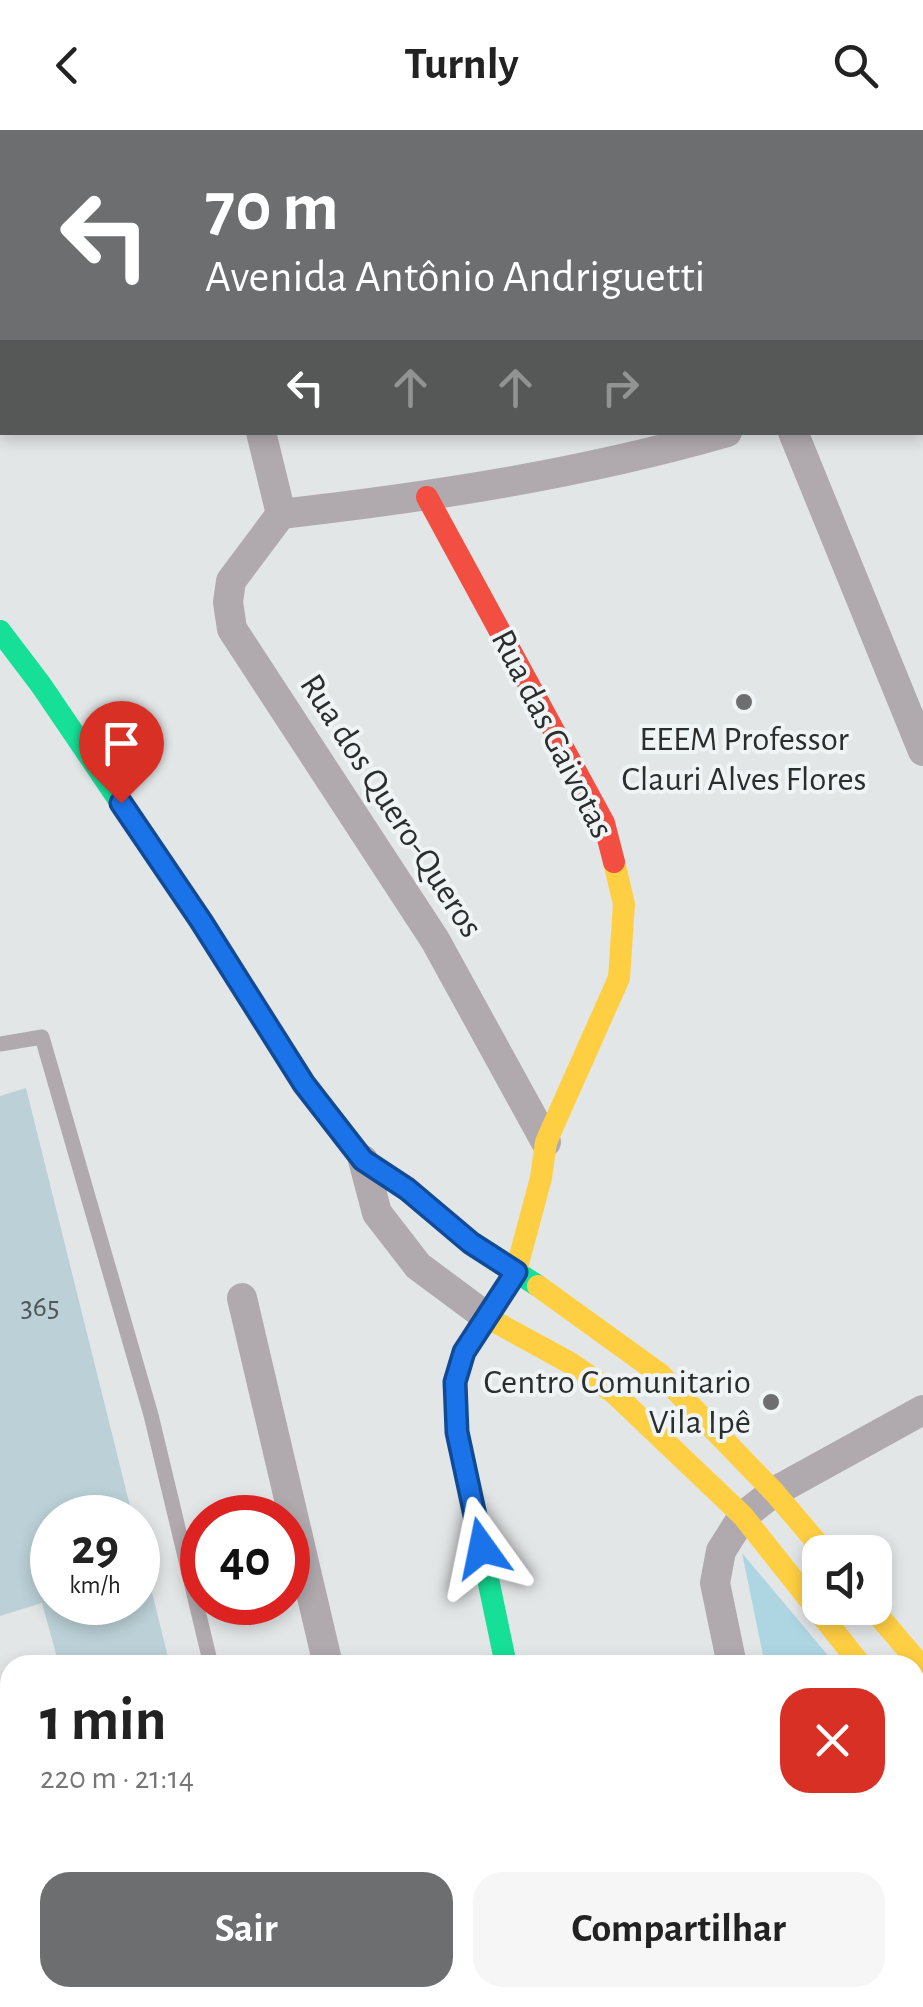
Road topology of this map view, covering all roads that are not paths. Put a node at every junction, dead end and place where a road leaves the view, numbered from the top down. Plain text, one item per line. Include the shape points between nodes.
1 (262, 435) edge
2 (794, 435) edge
3 (681, 438) edge
4 (428, 497) junction
5 (282, 514) junction
6 (0, 631) edge
7 (923, 751) edge
8 (0, 1044) edge
9 (546, 1142) junction
10 (363, 1160) junction
11 (516, 1272) junction
12 (242, 1298) dead end
13 (488, 1318) junction
14 (923, 1410) edge
15 (774, 1492) junction
16 (743, 1516) junction
17 (811, 1535) edge
18 (886, 1625) edge
19 (209, 1655) edge
20 (326, 1655) edge
21 (504, 1655) edge
22 (730, 1655) edge
23 (853, 1655) edge
24 (912, 1655) edge

1 - 5 street
2 - 7 street
3 - 4 street
4 - 5 street
4 - 9 street, Rua das Gaivotas via 604,822 624,904 620,978
5 - 9 street, Rua dos Quero-Queros via 232,581 232,629 436,940
6 - 10 street via 201,921 304,1084
8 - 19 lane via 42,1037 151,1414
9 - 11 street, Rua das Gaivotas
10 - 11 street
10 - 13 street via 377,1213 418,1266
11 - 13 street, Rua das Gaivotas
11 - 15 street via 660,1374
12 - 20 street
13 - 16 street via 616,1394
13 - 21 street, Rua das Gaivotas via 464,1352 455,1382 456,1415
14 - 15 street
15 - 16 street
15 - 17 street
16 - 22 street via 720,1551 715,1584
16 - 23 street
18 - 24 street

